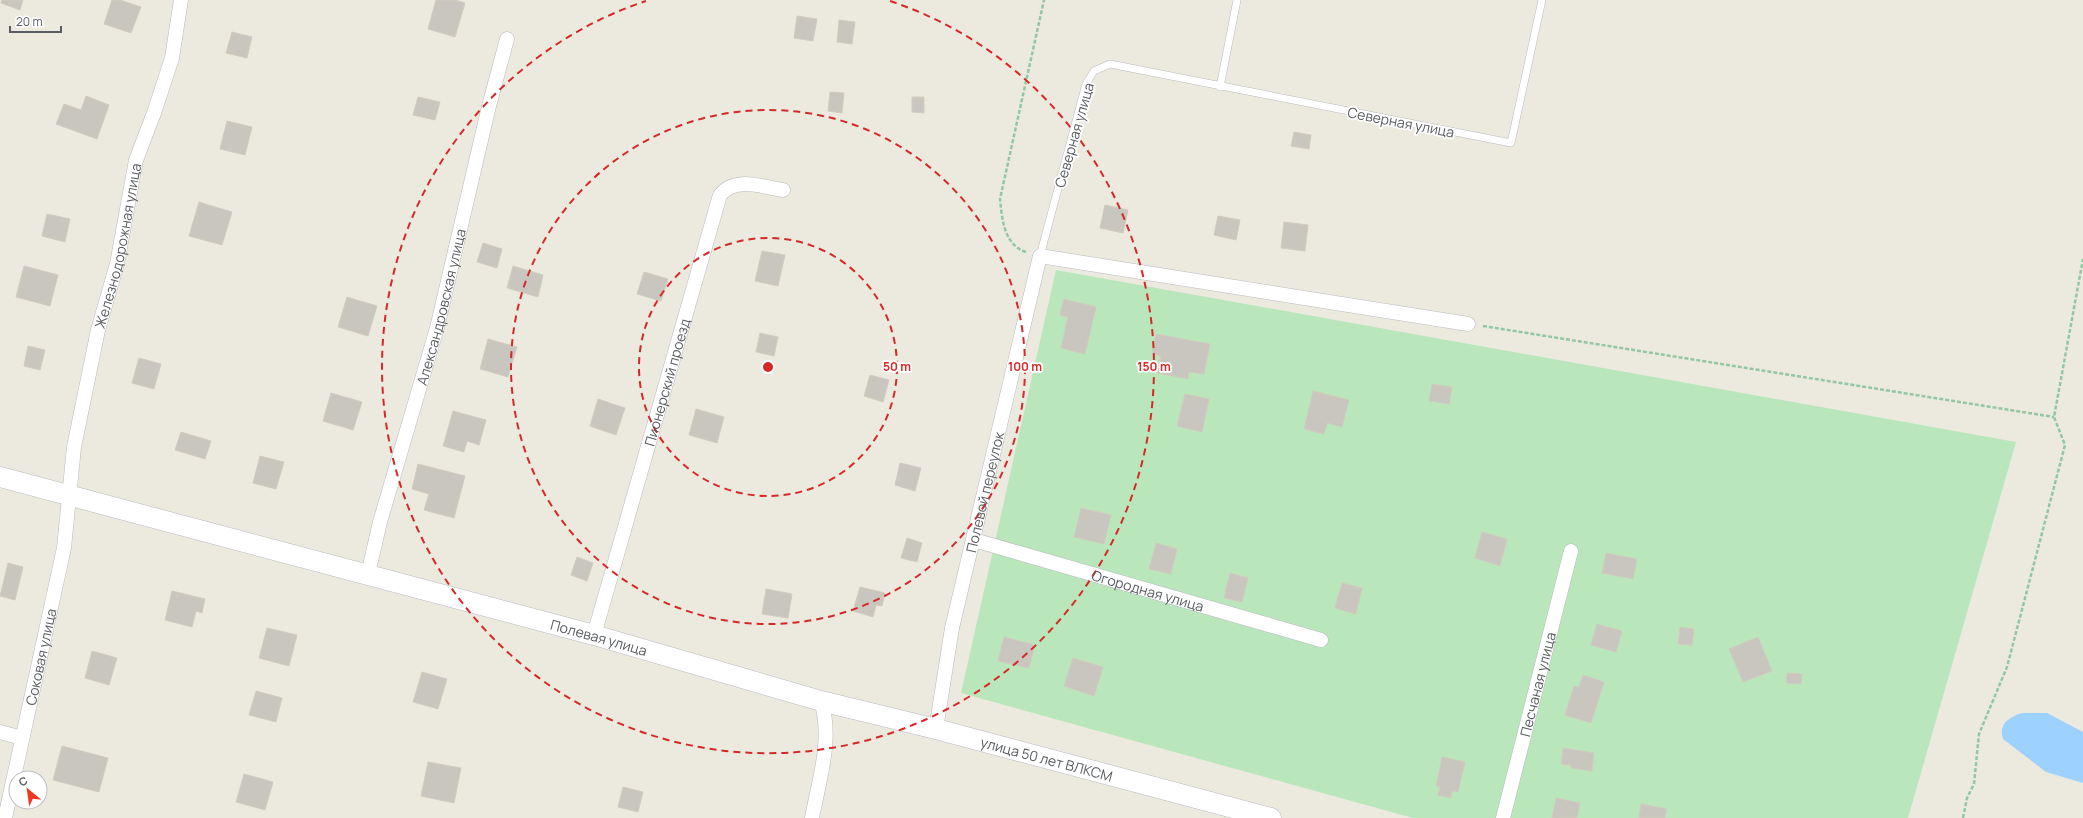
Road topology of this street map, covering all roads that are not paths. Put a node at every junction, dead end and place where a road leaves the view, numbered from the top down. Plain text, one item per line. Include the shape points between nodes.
1 (181, 0) edge
2 (1237, 0) edge
3 (1542, 0) edge
4 (507, 39) dead end
5 (1220, 87) junction
6 (783, 190) dead end
7 (1040, 256) junction
8 (1468, 324) road end
9 (0, 477) edge
10 (69, 495) junction
11 (974, 540) junction
12 (1571, 551) dead end
13 (368, 574) junction
14 (594, 635) junction
15 (1321, 640) dead end
16 (821, 701) junction
17 (936, 729) junction
18 (0, 732) edge
19 (22, 738) junction
20 (5, 818) edge
21 (812, 818) edge
22 (1271, 818) edge
23 (1503, 818) edge

1 - 10 street, Железнодорожная улица via 172,58 136,160 117,264 98,330 74,447
2 - 5 lane
3 - 5 lane, Северная улица via 1511,143
4 - 13 street, Александровская улица via 437,328 380,522
5 - 7 lane, Северная улица via 1110,64 1094,71 1086,84
6 - 14 street, Пионерский проезд via 734,184 720,195
7 - 8 street
7 - 11 street, Полевой переулок
9 - 10 street
10 - 13 street, Полевая улица
10 - 19 street, Соковая улица via 64,548
11 - 15 street, Огородная улица
11 - 17 street, Полевой переулок via 952,628
12 - 23 street, Песчаная улица
13 - 14 street, Полевая улица
14 - 16 street, Полевая улица
16 - 17 street, улица 50 лет ВЛКСМ
16 - 21 street via 826,717 827,734
17 - 22 street, улица 50 лет ВЛКСМ
18 - 19 street
19 - 20 street, Соковая улица

